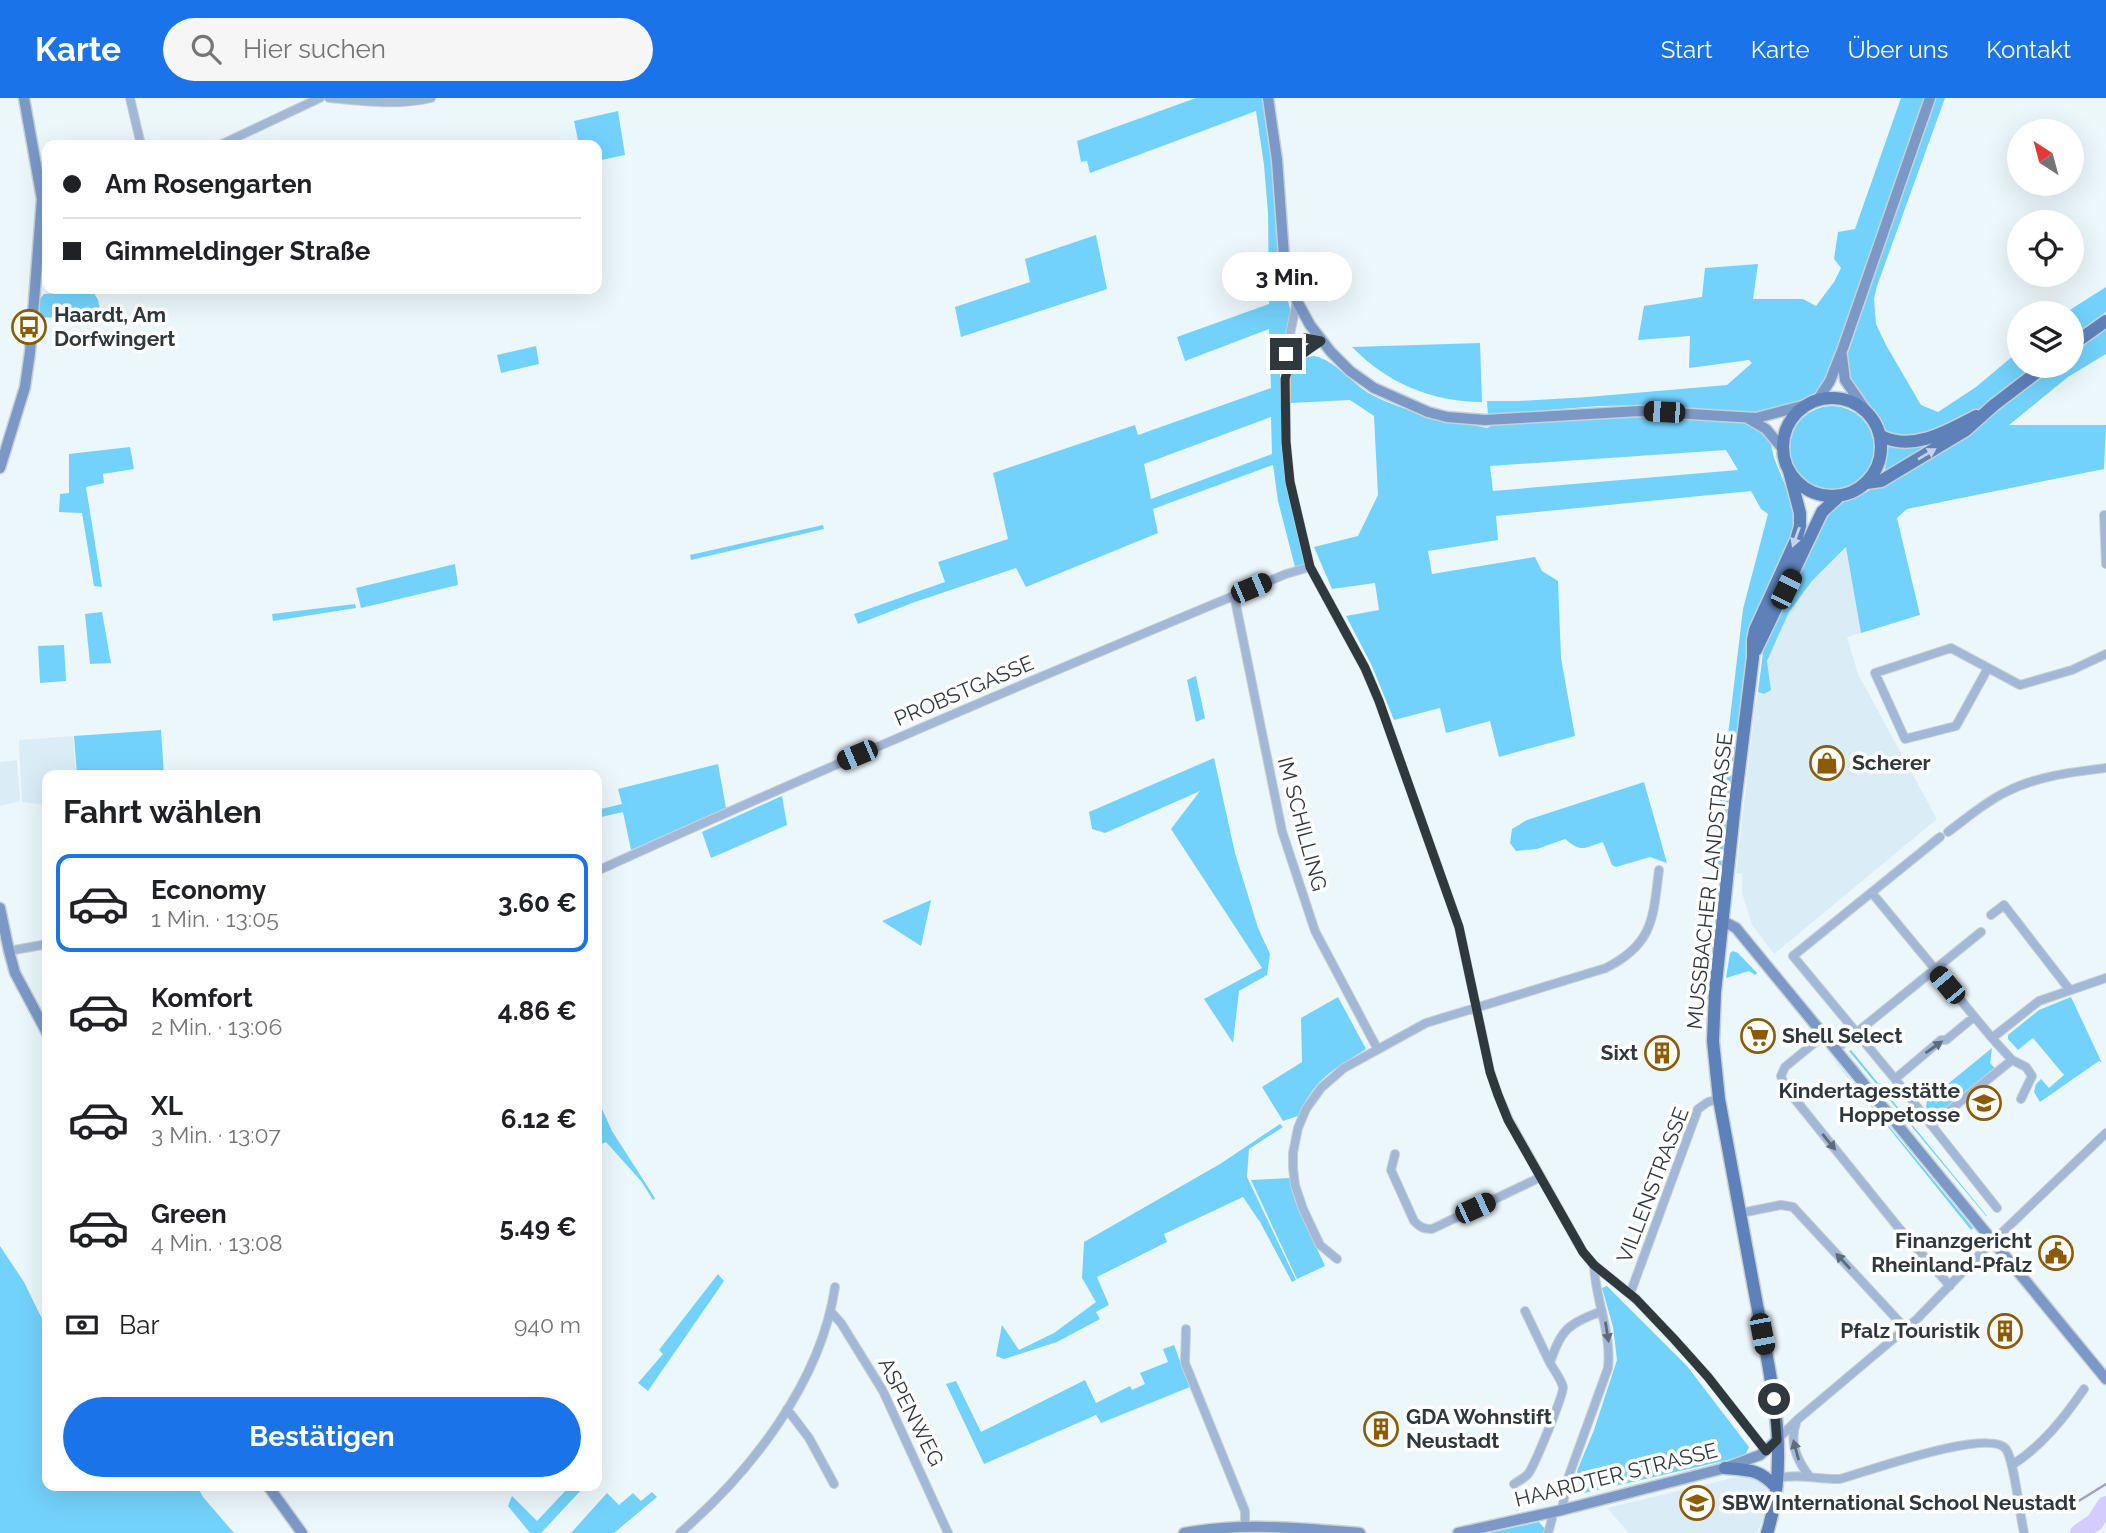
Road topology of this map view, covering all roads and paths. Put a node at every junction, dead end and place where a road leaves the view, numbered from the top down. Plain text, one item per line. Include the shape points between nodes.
1 (24, 98) edge
2 (130, 98) edge
3 (320, 98) edge
4 (328, 98) edge
5 (431, 98) edge
6 (1268, 98) edge
7 (1930, 98) edge
8 (140, 140) edge
9 (231, 140) edge
10 (42, 184) edge
11 (42, 229) edge
12 (1297, 301) junction
13 (2106, 321) edge
14 (2084, 337) edge
15 (1321, 341) junction
16 (1843, 348) junction
17 (1286, 354) junction
18 (1286, 373) junction
19 (2029, 378) edge
20 (1812, 403) junction
21 (1994, 405) junction
22 (1867, 412) junction
23 (1746, 418) junction
24 (1881, 436) junction
25 (1783, 449) junction
26 (0, 468) edge
27 (1789, 471) junction
28 (1867, 483) junction
29 (1838, 496) junction
30 (2105, 515) edge
31 (2106, 564) edge
32 (1310, 567) junction
33 (1234, 595) junction
34 (2106, 654) edge
35 (1753, 657) junction
36 (1988, 668) junction
37 (2106, 768) edge
38 (602, 869) edge
39 (1659, 870) dead end
40 (1872, 893) junction
41 (0, 908) edge
42 (1991, 915) dead end
43 (1723, 921) junction
44 (1981, 932) dead end
45 (42, 945) edge
46 (9, 951) junction
47 (1934, 969) junction
48 (2106, 978) edge
49 (2069, 989) junction
50 (1476, 1007) junction
51 (1974, 1017) junction
52 (42, 1024) edge
53 (1856, 1033) junction
54 (1824, 1035) junction
55 (1992, 1038) junction
56 (1377, 1048) junction
57 (1835, 1050) junction
58 (2012, 1060) junction
59 (1895, 1079) junction
60 (1719, 1099) junction
61 (2021, 1099) dead end
62 (1931, 1125) junction
63 (2106, 1133) edge
64 (1395, 1154) dead end
65 (1541, 1177) junction
66 (1997, 1208) dead end
67 (1741, 1213) junction
68 (1994, 1241) junction
69 (1337, 1259) dead end
70 (1594, 1265) junction
71 (1950, 1286) junction
72 (835, 1287) dead end
73 (1630, 1293) junction
74 (1525, 1311) dead end
75 (1602, 1311) junction
76 (832, 1313) junction
77 (1186, 1329) dead end
78 (1906, 1329) junction
79 (1550, 1363) junction
80 (2106, 1379) edge
81 (2084, 1389) dead end
82 (787, 1409) junction
83 (1797, 1420) junction
84 (1777, 1440) junction
85 (1766, 1451) junction
86 (2012, 1465) junction
87 (1725, 1468) junction
88 (1810, 1477) junction
89 (1777, 1483) junction
90 (834, 1484) dead end
91 (1514, 1484) dead end
92 (272, 1491) edge
93 (1557, 1511) junction
94 (1245, 1526) junction
95 (1273, 1530) edge
96 (302, 1533) edge
97 (680, 1533) edge
98 (948, 1533) edge
99 (1184, 1533) edge
100 (1360, 1533) edge
101 (1458, 1533) edge
102 (1548, 1533) edge
103 (1767, 1533) edge
104 (2024, 1533) edge

1 - 10 street
2 - 8 street
3 - 9 street
4 - 5 street via 387,103
6 - 12 street via 1284,256
7 - 16 street
11 - 26 street via 24,387
12 - 15 street
12 - 17 street
13 - 14 main road
15 - 17 street via 1305,338
15 - 18 street via 1296,359
15 - 23 street via 1374,388 1447,417 1485,420 1640,411
16 - 20 street via 1830,382
16 - 22 street via 1844,376
17 - 18 street
18 - 32 street via 1290,482
19 - 21 main road
20 - 22 main road via 1846,400
20 - 23 street
20 - 25 main road via 1797,412 1787,426
21 - 24 main road via 1919,441 1900,443
28 -> 21 main road via 1881,481 1966,430
22 - 24 main road
23 - 25 street via 1766,429
24 - 28 main road via 1880,462
25 - 27 main road
27 - 29 main road via 1812,492
27 -> 35 main road, MUSSBACHER LANDSTRASSE via 1800,526 1759,619
28 - 29 main road
29 - 35 main road via 1818,520
30 - 31 street
32 - 33 street, PROBSTGASSE
32 - 50 street via 1379,701 1459,927
33 - 38 street, PROBSTGASSE
33 - 56 street, IM SCHILLING via 1282,831 1315,931
34 - 36 street via 2072,670 2020,685
35 - 43 main road, MUSSBACHER LANDSTRASSE
36 - 36 street via 1951,648 1875,673 1905,739 1956,726
37 - 40 street via 2059,773 2007,791
39 - 50 street via 1652,918 1629,954 1606,968
40 - 47 street
40 - 53 street via 1793,956
41 - 46 street
42 - 49 street via 2004,905
43 - 54 street via 1735,928
43 - 60 main road, MUSSBACHER LANDSTRASSE via 1713,1020
44 - 47 street
45 - 46 street
46 - 52 street
47 - 51 street
47 - 53 street
48 - 49 street
49 - 55 street via 2039,1001
50 - 56 street via 1426,1023
50 - 65 street via 1498,1095
51 - 55 street
59 -> 51 street
53 - 57 street
53 - 59 street
54 - 57 street
54 -> 71 street via 1785,1067 1781,1076 1785,1087
55 - 58 street
56 - 69 street via 1321,1088 1306,1109 1295,1139 1293,1168 1303,1209 1320,1245
57 - 68 street
58 - 61 street via 2032,1076
58 - 62 street
59 - 62 street
60 - 67 main road, MUSSBACHER LANDSTRASSE
60 - 73 street, VILLENSTRASSE via 1698,1109
62 - 66 street
63 - 68 street
64 - 65 street via 1391,1170 1414,1221 1425,1229
65 - 70 street
78 -> 67 street via 1793,1207
67 - 84 main road, MUSSBACHER LANDSTRASSE
68 - 71 street
68 - 80 street
70 - 73 street
70 - 75 street, VILLENSTRASSE
71 - 78 street
72 - 76 street
73 - 85 street via 1708,1377
74 - 79 street
75 - 79 street via 1563,1332
75 -> 93 street, VILLENSTRASSE via 1610,1351 1608,1367
76 - 82 street
76 - 98 street, ASPENWEG via 883,1391
77 - 94 street via 1185,1363 1245,1511
78 - 83 street
79 - 91 street via 1563,1390 1528,1474
81 - 86 street via 2057,1426
82 - 90 street
82 - 97 street via 739,1476
83 - 84 street
88 -> 83 street via 1794,1445
84 - 85 street, HAARDTER STRASSE
84 - 89 main road, MUSSBACHER LANDSTRASSE
85 - 87 street, HAARDTER STRASSE
86 - 88 street via 2006,1448 1981,1442 1840,1479
86 - 104 street
87 - 89 main road via 1760,1472
87 - 93 street, HAARDTER STRASSE
88 - 89 street via 1794,1475
89 - 103 main road, MUSSBACHER LANDSTRASSE
92 - 96 street
93 - 101 street, HAARDTER STRASSE
93 - 102 street, VILLENSTRASSE
94 - 95 street
94 - 99 street
95 - 100 street

